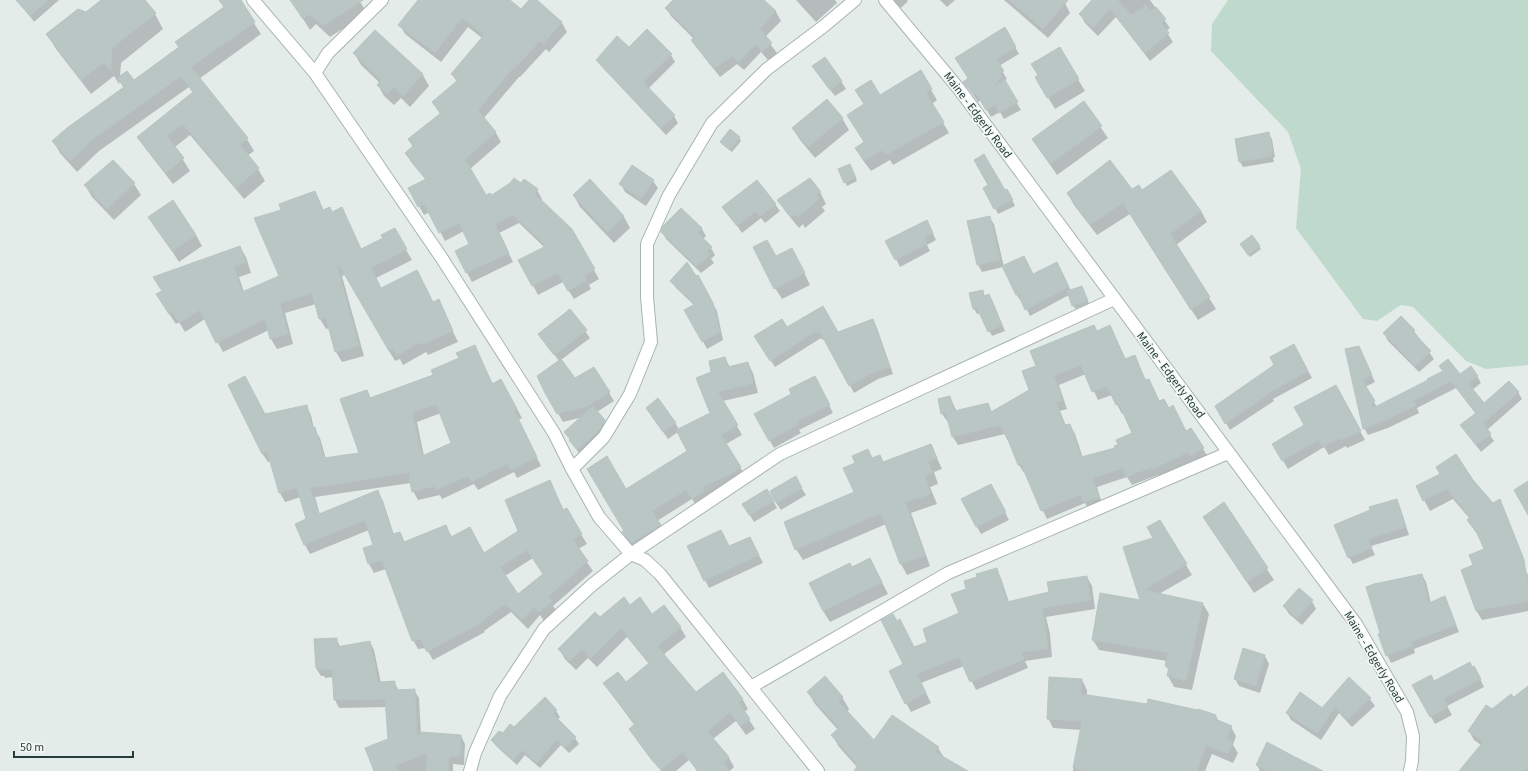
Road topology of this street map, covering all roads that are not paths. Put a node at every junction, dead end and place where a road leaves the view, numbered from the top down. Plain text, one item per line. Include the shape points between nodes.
1 (253, 0) edge
2 (382, 0) edge
3 (855, 0) edge
4 (886, 0) edge
5 (315, 74) junction
6 (1114, 299) junction
7 (1228, 453) junction
8 (572, 470) junction
9 (631, 554) junction
10 (751, 687) junction
11 (470, 771) edge
12 (818, 771) edge
13 (1410, 771) edge

1 - 5 street
2 - 5 street via 328,53
3 - 8 street via 767,69 712,123 669,195 647,244 650,342 630,394 604,437
4 - 6 street, Maine - Edgerly Road via 959,90
5 - 8 street via 441,257 554,433
6 - 7 street, Maine - Edgerly Road
6 - 9 street via 780,454
7 - 10 street via 948,573
7 - 13 street, Maine - Edgerly Road via 1356,624 1407,712 1413,736
8 - 9 street via 599,517
9 - 10 street via 645,560 660,574
9 - 11 street via 544,629 500,696 474,753
10 - 12 street

